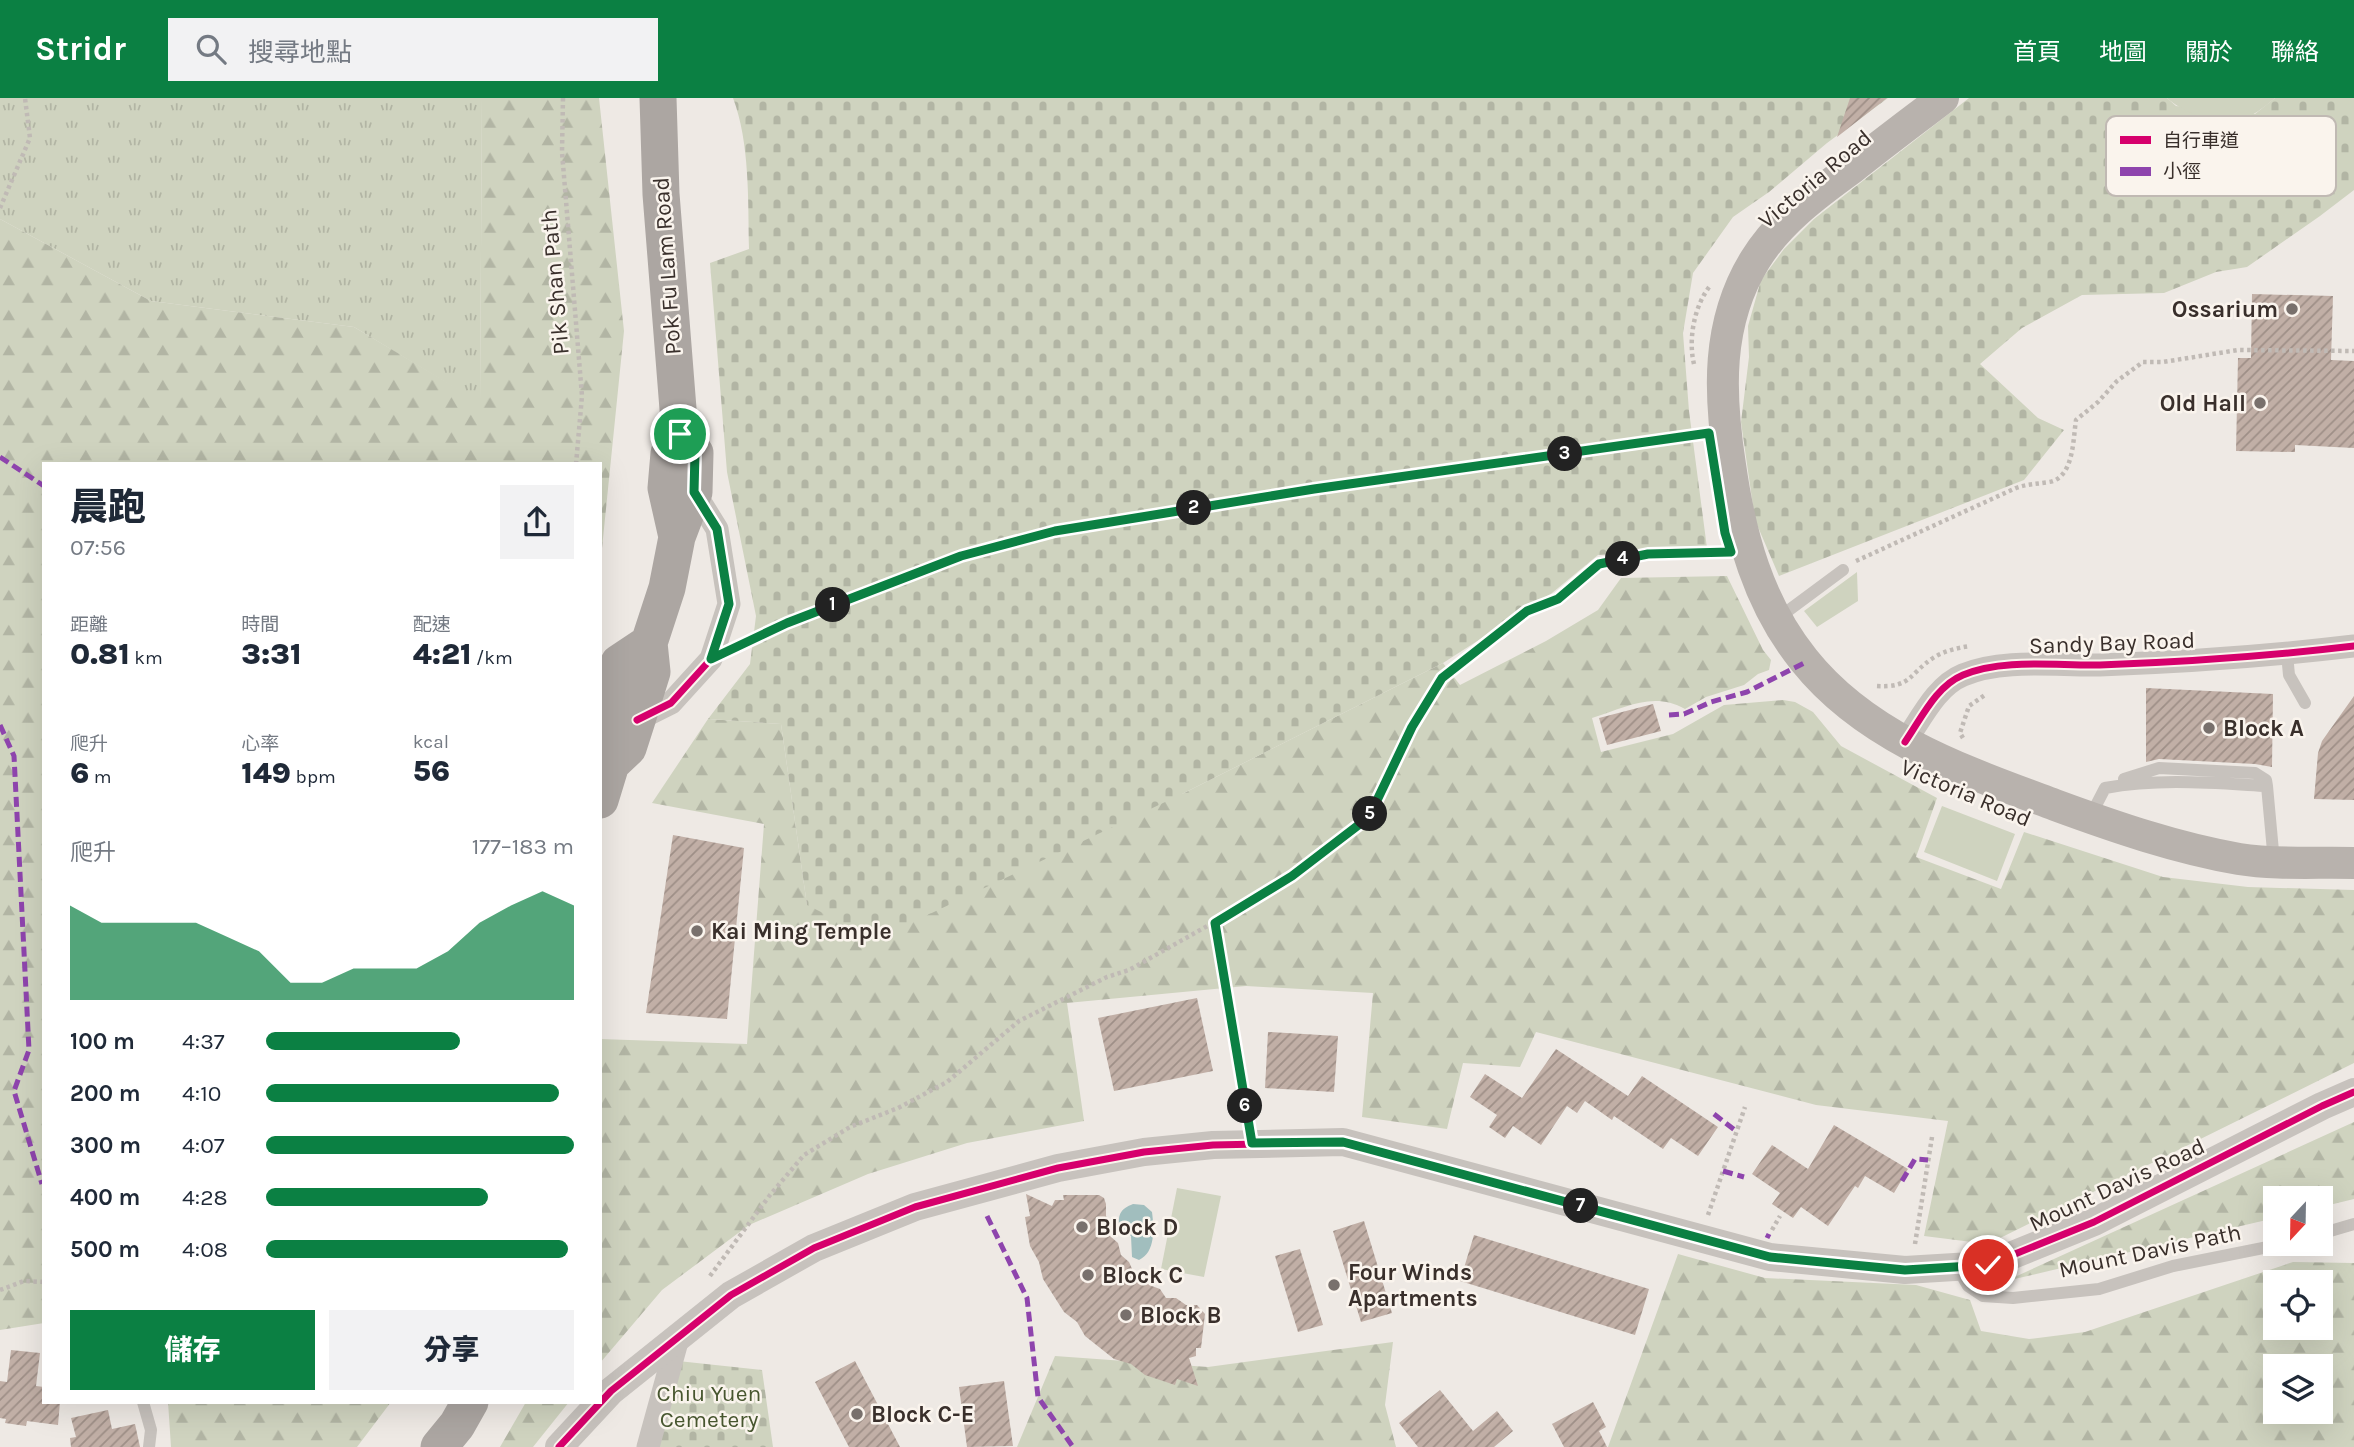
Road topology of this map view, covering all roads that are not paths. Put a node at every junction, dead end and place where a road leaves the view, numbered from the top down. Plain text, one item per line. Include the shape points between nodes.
1 (657, 98) edge
2 (1943, 98) edge
3 (680, 434) junction
4 (694, 492) junction
5 (677, 537) junction
6 (1843, 570) dead end
7 (1776, 619) junction
8 (649, 643) junction
9 (2354, 646) edge
10 (2287, 654) junction
11 (2305, 703) dead end
12 (637, 720) junction
13 (602, 722) edge
14 (1905, 742) junction
15 (606, 753) edge
16 (602, 784) edge
17 (2090, 818) junction
18 (2274, 862) junction
19 (2354, 863) edge
20 (2354, 1092) edge
21 (2354, 1224) edge
22 (2333, 1230) edge
23 (2263, 1248) edge
24 (1956, 1266) junction
25 (678, 1338) junction
26 (602, 1401) edge
27 (144, 1404) edge
28 (469, 1404) edge
29 (599, 1404) edge
30 (149, 1447) edge
31 (439, 1447) edge
32 (559, 1447) edge
33 (649, 1447) edge

1 - 3 main road, Pok Fu Lam Road
2 - 7 main road, Victoria Road via 1782,226 1755,260 1732,309 1723,365 1725,432 1745,543
3 - 4 main road, Pok Fu Lam Road via 695,453
3 - 5 main road, Pok Fu Lam Road via 669,453 666,488
4 - 5 main road, Pok Fu Lam Road
4 - 12 street via 717,529 729,604 711,659 671,703
5 - 8 main road, Pok Fu Lam Road
6 - 7 lane
7 - 14 main road, Victoria Road via 1821,680
8 - 12 main road, Pok Fu Lam Road via 652,672
8 - 13 main road via 619,663
9 - 10 street, Sandy Bay Road
10 - 11 lane via 2289,675
10 - 14 street, Sandy Bay Road via 1985,668 1948,684
12 - 15 main road, Pok Fu Lam Road via 628,748
14 - 17 main road, Victoria Road via 1949,765
15 - 16 main road, Pok Fu Lam Road
17 - 18 main road, Victoria Road via 2192,849
17 - 18 lane via 2105,788 2160,781 2267,786
18 - 19 main road, Victoria Road
20 - 24 street, Mount Davis Road via 2094,1222 1988,1265
21 - 22 lane
23 - 24 lane, Mount Davis Path via 2173,1266 2099,1289 2013,1298 1983,1296 1968,1286
24 - 25 street, Mount Davis Road via 1905,1270 1770,1257 1343,1142 1252,1143 1154,1151 1058,1168 915,1207 814,1248 731,1295
25 - 26 street, Mount Davis Road
25 - 33 street
27 - 30 lane via 151,1430
28 - 31 main road
29 - 32 street, Mount Davis Road

